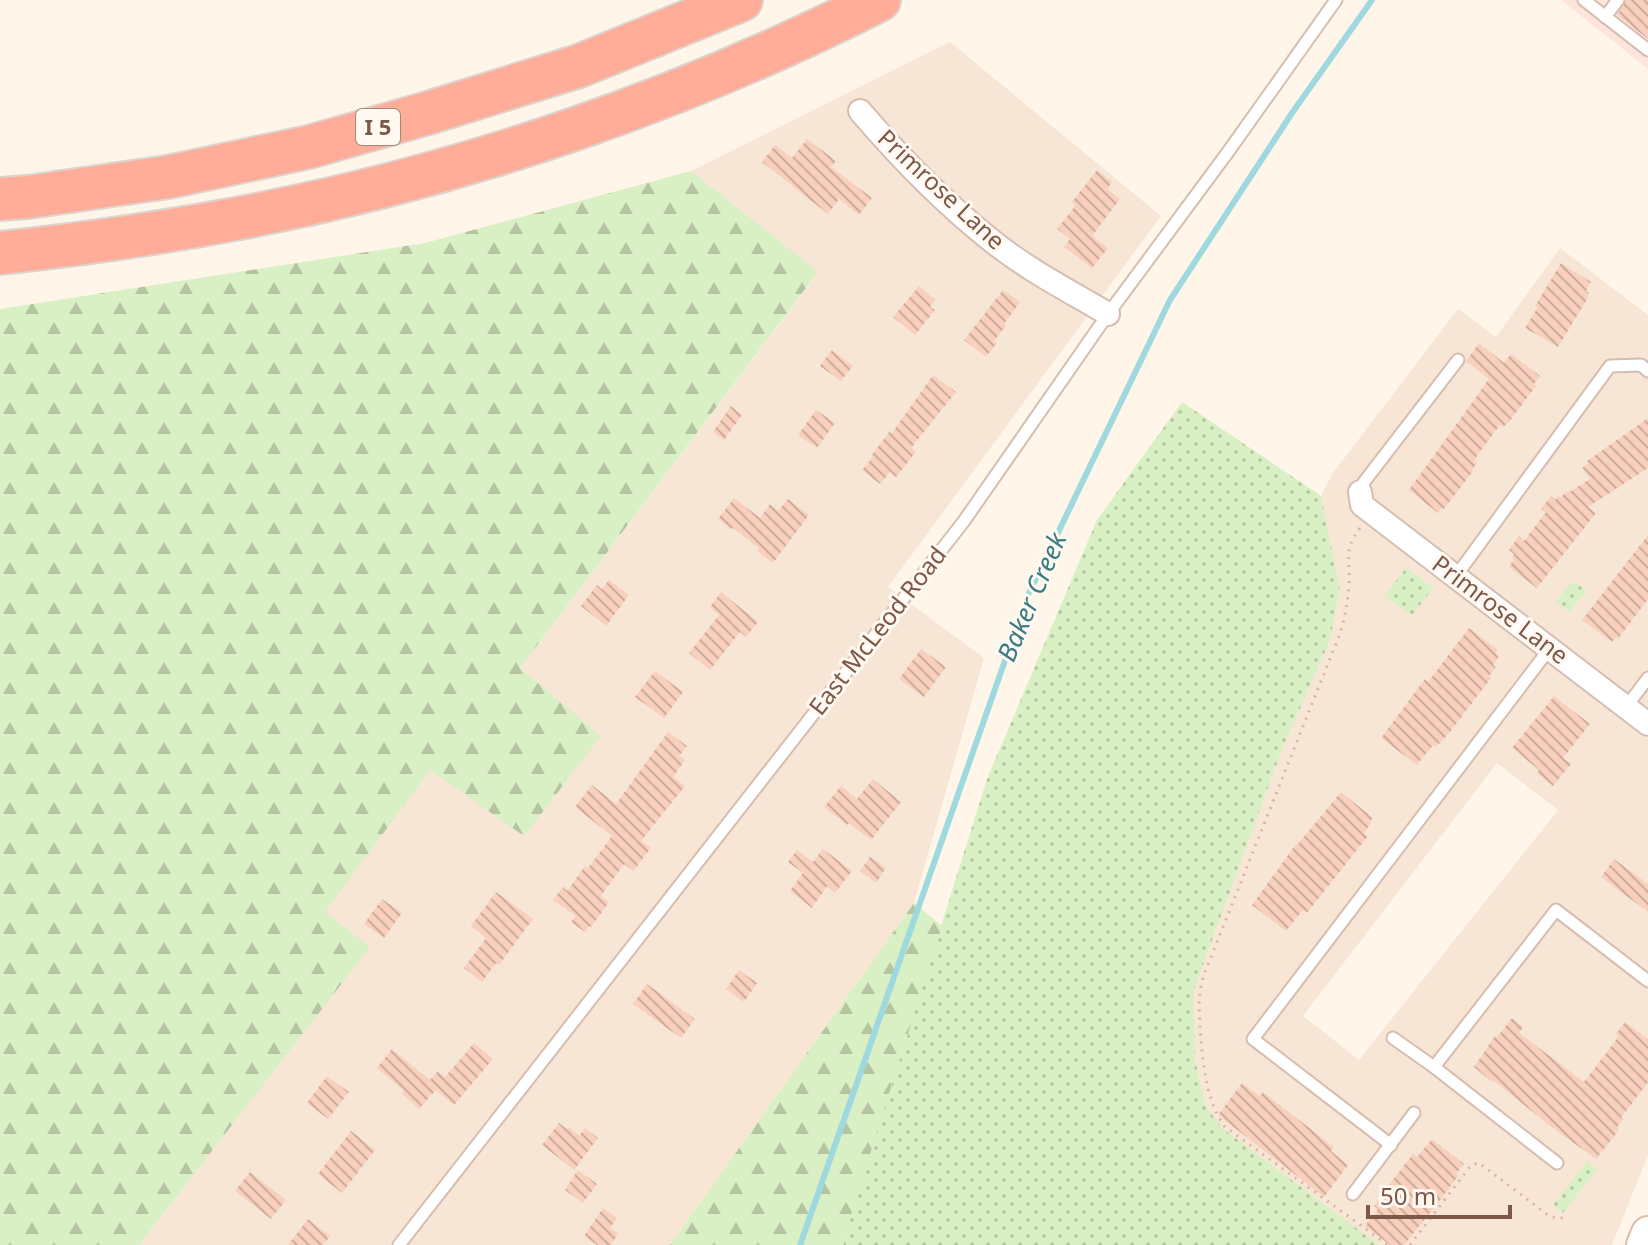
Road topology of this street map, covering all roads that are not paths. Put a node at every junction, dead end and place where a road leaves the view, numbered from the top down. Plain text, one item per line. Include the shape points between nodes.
1 (741, 0) edge
2 (879, 0) edge
3 (1336, 0) edge
4 (1584, 0) edge
5 (1618, 0) edge
6 (1605, 17) junction
7 (1648, 49) edge
8 (860, 111) dead end
9 (0, 199) edge
10 (0, 253) edge
11 (1108, 314) junction
12 (1458, 360) dead end
13 (1648, 371) edge
14 (1360, 492) joint
15 (1456, 576) junction
16 (1550, 648) junction
17 (1648, 678) edge
18 (1626, 707) junction
19 (1648, 724) edge
20 (1648, 981) edge
21 (1393, 1038) dead end
22 (1434, 1067) junction
23 (1414, 1113) dead end
24 (1391, 1145) junction
25 (1557, 1163) dead end
26 (1353, 1194) dead end
27 (1648, 1233) edge
28 (399, 1245) edge
29 (1643, 1245) edge

1 - 9 highway, I 5 via 579,66 309,147 168,177
2 - 10 highway, I 5 via 665,95 465,163 253,216
3 - 11 lane, East McLeod Road
4 - 6 lane
5 - 6 lane
6 - 7 lane
8 - 11 street, Primrose Lane via 998,246
11 - 28 lane, East McLeod Road via 964,521
12 - 14 lane
13 - 15 lane via 1641,365 1610,366
14 - 15 street, Primrose Lane via 1362,505
15 - 16 street, Primrose Lane
16 - 18 street, Primrose Lane
16 - 24 lane via 1253,1039
17 - 18 lane
18 - 19 street, Primrose Lane
20 - 22 lane via 1556,910
21 - 22 lane
22 - 25 lane
23 - 24 lane
24 - 26 lane
27 - 29 street

